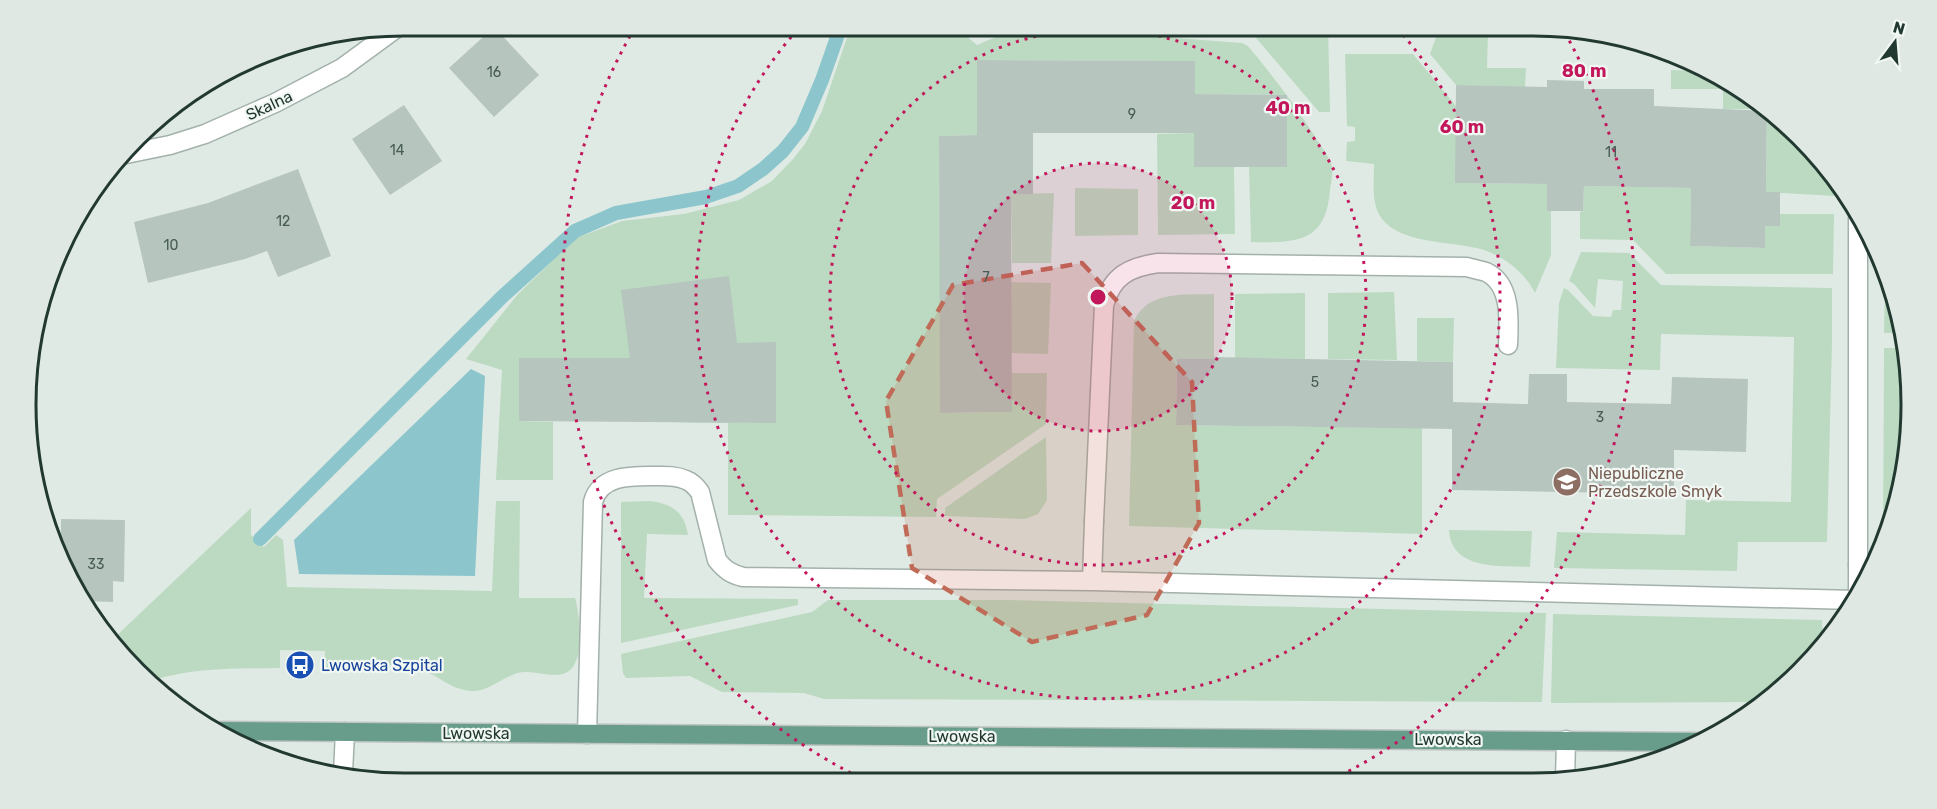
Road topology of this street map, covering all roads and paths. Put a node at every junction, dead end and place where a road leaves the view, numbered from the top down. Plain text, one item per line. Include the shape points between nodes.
1 (385, 37) edge
2 (137, 152) edge
3 (1858, 232) edge
4 (1509, 345) dead end
5 (1858, 577) edge
6 (1092, 581) junction
7 (1845, 600) edge
8 (234, 731) edge
9 (345, 732) junction
10 (587, 734) junction
11 (1566, 740) junction
12 (1681, 742) edge
13 (343, 768) edge
14 (1565, 771) edge

1 - 2 street, Skalna via 342,68 275,103 205,134
3 - 5 street
4 - 6 street via 1509,308 1500,286 1487,273 1467,267 1158,263 1134,268 1114,282 1104,305
6 - 7 street
6 - 10 street via 732,575 717,560 700,492 695,486 672,476 621,477 601,489 593,502
8 - 9 main road, Lwowska
9 - 10 main road, Lwowska
9 - 13 street
10 - 11 main road, Lwowska
11 - 12 main road, Lwowska
11 - 14 street

